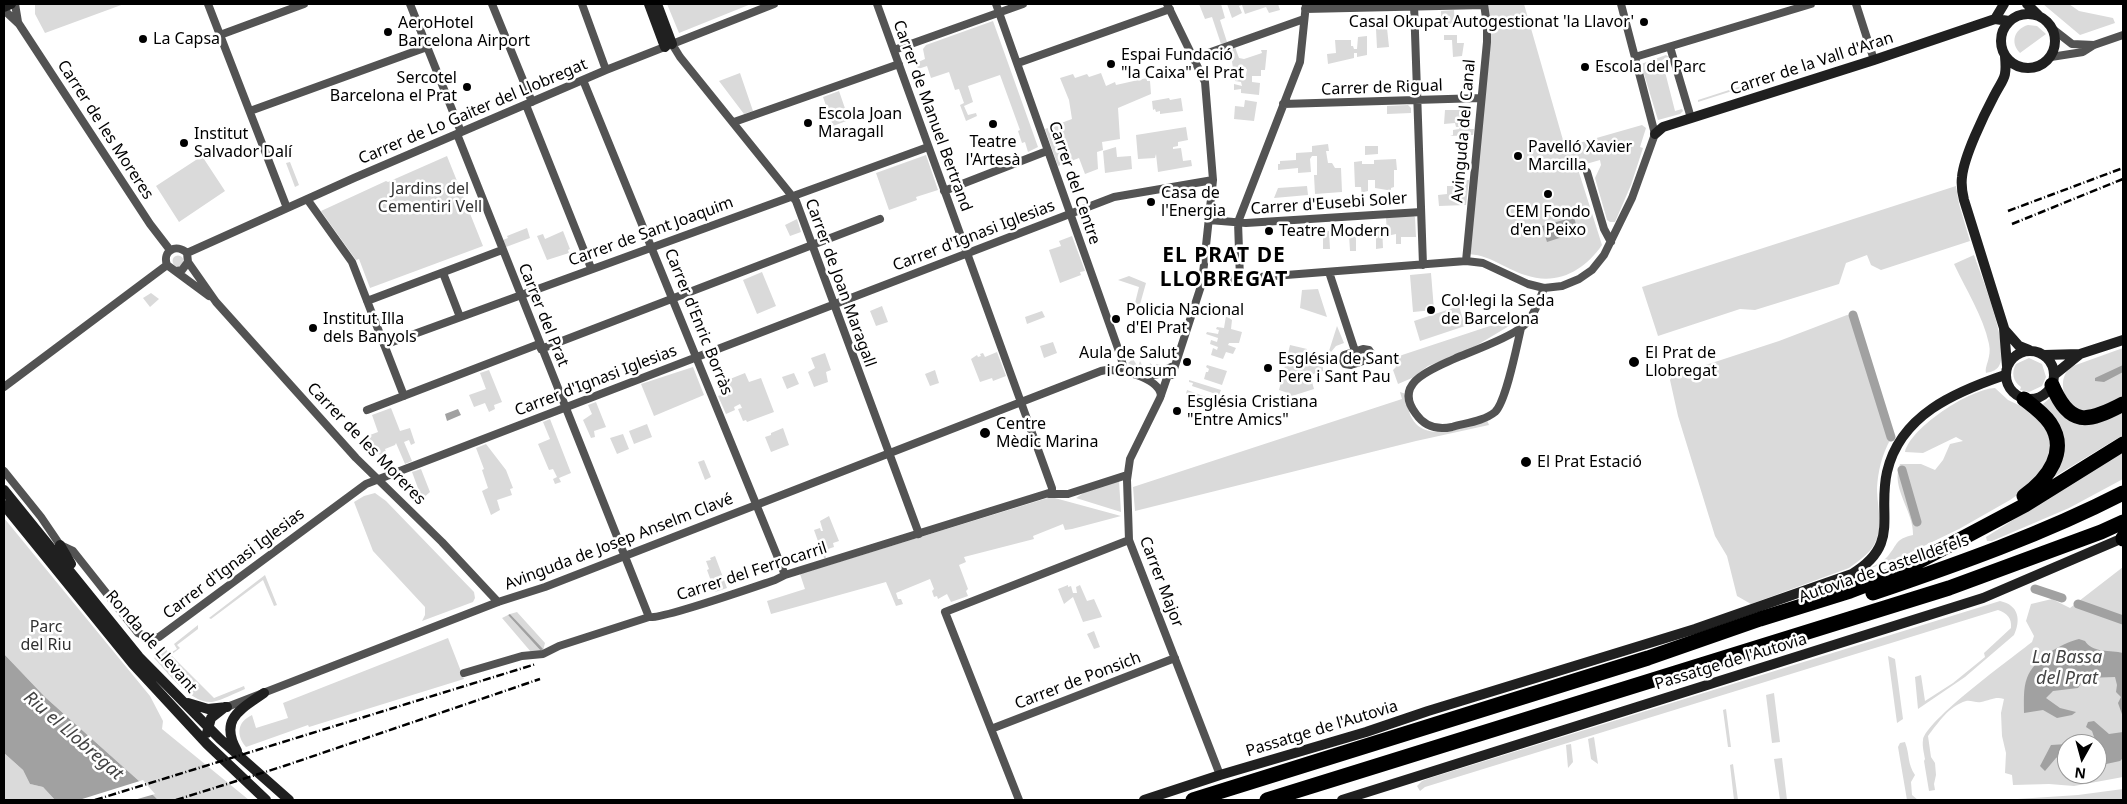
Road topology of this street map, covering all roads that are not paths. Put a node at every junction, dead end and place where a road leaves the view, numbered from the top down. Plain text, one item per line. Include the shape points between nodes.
1 (11, 4) edge
2 (15, 4) edge
3 (208, 4) edge
4 (304, 4) edge
5 (410, 4) edge
6 (492, 4) edge
7 (582, 4) edge
8 (649, 4) edge
9 (657, 4) edge
10 (773, 4) edge
11 (877, 4) edge
12 (996, 4) edge
13 (1023, 4) edge
14 (1484, 4) edge
15 (1621, 4) edge
16 (1811, 4) edge
17 (1856, 4) edge
18 (2004, 4) edge
19 (2011, 4) edge
20 (2027, 4) edge
21 (1414, 5) edge
22 (1305, 6) edge
23 (1169, 7) edge
24 (4, 9) edge
25 (999, 12) junction
26 (2040, 16) junction
27 (1995, 18) junction
28 (1304, 19) junction
29 (2010, 20) junction
30 (19, 24) junction
31 (1980, 25) junction
32 (2054, 30) junction
33 (2002, 33) junction
34 (220, 35) junction
35 (2123, 35) edge
36 (668, 45) junction
37 (2094, 45) junction
38 (427, 47) junction
39 (1670, 47) junction
40 (894, 50) junction
41 (2005, 56) junction
42 (1636, 57) junction
43 (2051, 57) junction
44 (1194, 58) junction
45 (1874, 60) junction
46 (1018, 63) junction
47 (899, 64) junction
48 (2028, 69) junction
49 (606, 70) junction
50 (2005, 78) junction
51 (583, 80) junction
52 (1481, 98) junction
53 (1418, 100) junction
54 (529, 103) junction
55 (1283, 104) junction
56 (250, 111) junction
57 (1691, 118) junction
58 (734, 122) junction
59 (459, 133) junction
60 (1655, 134) junction
61 (928, 147) junction
62 (1047, 151) junction
63 (1587, 172) dead end
64 (1214, 180) junction
65 (944, 191) junction
66 (793, 196) junction
67 (306, 199) junction
68 (287, 208) junction
69 (1421, 212) junction
70 (1070, 214) junction
71 (880, 219) dead end
72 (1209, 220) junction
73 (1238, 222) junction
74 (1611, 242) junction
75 (812, 245) junction
76 (652, 247) junction
77 (170, 250) junction
78 (502, 250) junction
79 (187, 253) junction
80 (967, 253) junction
81 (1466, 261) junction
82 (188, 262) junction
83 (167, 265) junction
84 (1424, 265) junction
85 (592, 268) junction
86 (176, 271) junction
87 (1329, 272) junction
88 (443, 273) junction
89 (1243, 279) junction
90 (1202, 283) junction
91 (1544, 288) junction
92 (520, 295) junction
93 (674, 298) junction
94 (367, 301) junction
95 (216, 302) junction
96 (834, 305) junction
97 (460, 317) junction
98 (1521, 328) junction
99 (2004, 329) junction
100 (2123, 340) edge
101 (384, 345) junction
102 (540, 347) junction
103 (2029, 350) junction
104 (1355, 351) dead end
105 (2080, 354) junction
106 (2044, 355) junction
107 (697, 356) junction
108 (1177, 359) junction
109 (1170, 369) junction
110 (2006, 370) junction
111 (1124, 371) junction
112 (1132, 374) junction
113 (2053, 380) junction
114 (1166, 381) junction
115 (1150, 382) junction
116 (4, 388) edge
117 (1161, 394) junction
118 (404, 396) junction
119 (2024, 399) junction
120 (1020, 402) junction
121 (2123, 404) edge
122 (565, 408) junction
123 (367, 410) dead end
124 (2123, 444) edge
125 (890, 453) junction
126 (4, 471) edge
127 (1127, 477) junction
128 (376, 479) junction
129 (4, 490) edge
130 (1050, 493) junction
131 (2123, 493) edge
132 (4, 505) edge
133 (757, 505) junction
134 (2123, 513) edge
135 (2123, 522) edge
136 (919, 534) junction
137 (2123, 538) edge
138 (1129, 540) junction
139 (1953, 544) junction
140 (60, 545) junction
141 (2060, 546) junction
142 (625, 556) junction
143 (785, 575) junction
144 (92, 598) junction
145 (498, 602) junction
146 (649, 617) junction
147 (1175, 658) junction
148 (1648, 658) junction
149 (464, 673) dead end
150 (264, 693) junction
151 (180, 700) junction
152 (227, 707) junction
153 (208, 726) junction
154 (991, 729) junction
155 (207, 744) junction
156 (241, 759) junction
157 (1220, 775) junction
158 (266, 800) edge
159 (289, 800) edge
160 (1019, 800) edge
161 (1144, 800) edge
162 (1193, 800) edge
163 (1267, 800) edge
164 (1342, 800) edge

1 - 24 street
2 - 30 street, Carrer de les Moreres
3 - 34 street
4 - 34 street
5 - 38 street, Carrer del Prat
6 - 54 street
7 - 49 street
8 - 36 street
9 - 36 street
10 - 36 street, Carrer de Lo Gaiter del Llobregat
11 - 40 street, Carrer de Manuel Bertrand
12 - 25 street, Carrer del Centre
13 - 25 street
14 - 21 street
14 - 52 street, Avinguda del Canal via 1487,33
15 - 42 street
16 - 39 street
17 - 45 street
18 - 27 street
19 - 29 street
20 - 26 street
21 - 22 street
21 - 53 street
22 - 28 street
23 - 44 street
23 - 46 street
24 - 30 street, Carrer de les Moreres
25 - 40 street
25 - 46 street, Carrer del Centre
26 - 29 street via 2022,14
26 - 32 street
27 - 29 street
27 - 31 street, Carrer de la Vall d'Aran
28 - 44 street
28 - 55 street via 1300,62
29 - 33 street
30 - 77 street, Carrer de les Moreres
31 - 33 street
31 - 45 street, Carrer de la Vall d'Aran
32 - 37 street via 2072,44
32 - 43 street via 2055,49
33 - 41 street via 2000,43
34 - 56 street
35 - 37 street
36 - 49 street, Carrer de Lo Gaiter del Llobregat
36 - 58 street, Carrer de Joan Maragall
37 - 43 street via 2083,52
38 - 56 street
38 - 59 street, Carrer del Prat
39 - 42 street
39 - 57 street
40 - 47 street, Carrer de Manuel Bertrand
41 - 48 street via 2019,68
41 - 50 street
42 - 60 street
43 - 48 street via 2045,64
44 - 64 street via 1205,82
45 - 57 street, Carrer de la Vall d'Aran
46 - 62 street, Carrer del Centre
47 - 58 street
47 - 61 street, Carrer de Manuel Bertrand
48 - 50 street
49 - 51 street, Carrer de Lo Gaiter del Llobregat
50 - 99 street via 1994,96 1962,175 1964,200
51 - 54 street, Carrer de Lo Gaiter del Llobregat
51 - 76 street, Carrer d'Enric Borràs
52 - 53 street, Carrer de Rigual
52 - 81 street, Avinguda del Canal
53 - 55 street, Carrer de Rigual
53 - 69 street
54 - 59 street, Carrer de Lo Gaiter del Llobregat
54 - 85 street
55 - 73 street
56 - 68 street
57 - 60 street, Carrer de la Vall d'Aran via 1663,127
58 - 66 street, Carrer de Joan Maragall
59 - 67 street, Carrer de Lo Gaiter del Llobregat
59 - 78 street, Carrer del Prat
60 - 74 street via 1632,198
61 - 65 street, Carrer de Manuel Bertrand
61 - 66 street, Carrer de Sant Joaquim
62 - 65 street
62 - 70 street, Carrer del Centre
63 - 74 street
64 - 70 street, Carrer d'Ignasi Iglesias via 1126,194
64 - 72 street
65 - 80 street, Carrer de Manuel Bertrand
66 - 75 street, Carrer de Joan Maragall
66 - 76 street, Carrer de Sant Joaquim
67 - 68 street, Carrer de Lo Gaiter del Llobregat
67 - 94 street via 352,262
68 - 79 street, Carrer de Lo Gaiter del Llobregat
69 - 73 street, Carrer d'Eusebi Soler
69 - 84 street
70 - 80 street, Carrer d'Ignasi Iglesias
70 - 111 street, Carrer del Centre
71 - 75 street
72 - 73 street, Carrer d'Eusebi Soler
72 - 90 street
73 - 89 street
74 - 91 street via 1600,261 1579,280
75 - 93 street
75 - 96 street, Carrer de Joan Maragall
76 - 85 street, Carrer de Sant Joaquim
76 - 93 street, Carrer d'Enric Borràs
77 - 79 street via 180,248
77 - 83 street via 166,255
78 - 88 street
78 - 92 street, Carrer del Prat
79 - 82 street
80 - 96 street, Carrer d'Ignasi Iglesias
80 - 120 street, Carrer de Manuel Bertrand
81 - 84 street
81 - 91 street via 1483,263
82 - 86 street via 182,270
82 - 95 street, Carrer de les Moreres
83 - 86 street
83 - 116 street
84 - 87 street
85 - 92 street, Carrer de Sant Joaquim
86 - 95 street, Carrer de les Moreres
87 - 89 street
87 - 104 street
88 - 94 street
88 - 97 street
89 - 90 street
90 - 108 street
91 - 98 street via 1532,315
92 - 97 street, Carrer de Sant Joaquim
92 - 102 street, Carrer del Prat
93 - 102 street
93 - 107 street, Carrer d'Enric Borràs
94 - 101 street
95 - 128 street, Carrer de les Moreres
96 - 107 street, Carrer d'Ignasi Iglesias
96 - 125 street, Carrer de Joan Maragall
97 - 101 street, Carrer de Sant Joaquim
98 - 98 street via 1433,368 1416,380 1410,390 1410,402 1423,423 1448,428 1496,412 1502,401
99 - 103 street via 2019,346
99 - 110 street
100 - 105 street
101 - 118 street
102 - 118 street
102 - 122 street, Carrer del Prat
103 - 106 street
103 - 110 street via 2016,354
105 - 106 street
105 - 113 street
106 - 113 street via 2052,364
107 - 122 street, Carrer d'Ignasi Iglesias
107 - 133 street, Carrer d'Enric Borràs
108 - 109 street, Carrer Major
108 - 114 street
109 - 112 street via 1156,375
109 - 114 street, Carrer Major
110 - 119 street via 2010,390
110 - 157 street, Passatge de l'Autovia via 1950,397 1924,415 1903,436 1892,457 1885,483 1883,539 1865,564 1852,574 1679,634
111 - 112 street
111 - 120 street, Avinguda de Josep Anselm Clavé via 1101,371
112 - 115 street
113 - 119 street via 2049,390 2039,397
113 - 121 highway via 2063,407 2080,418 2102,415
114 - 115 street
114 - 117 street, Carrer Major
115 - 117 street via 1159,387
117 - 127 street, Carrer Major via 1137,441
118 - 123 street
119 - 139 highway via 2046,418 2056,435 2057,448 2052,469 2035,489
120 - 125 street, Avinguda de Josep Anselm Clavé
120 - 130 street, Carrer de Manuel Bertrand via 1052,488
122 - 128 street, Carrer d'Ignasi Iglesias
122 - 142 street, Carrer del Prat
124 - 139 highway via 2026,505
125 - 133 street, Avinguda de Josep Anselm Clavé
125 - 136 street, Carrer de Joan Maragall
126 - 140 street
127 - 130 street, Carrer del Ferrocarril via 1068,494
127 - 138 street, Carrer Major
128 - 140 street, Carrer d'Ignasi Iglesias via 355,490 159,638 138,633 73,552
128 - 145 street, Carrer de les Moreres
129 - 144 street, Ronda de Llevant
130 - 136 street, Carrer del Ferrocarril
131 - 148 highway, Autovia de Castelldefels via 2028,536 1939,570 1762,628
132 - 155 street, Ronda de Llevant via 133,664
133 - 142 street, Avinguda de Josep Anselm Clavé
133 - 143 street, Carrer d'Enric Borràs
134 - 141 highway
135 - 141 highway
136 - 143 street, Carrer del Ferrocarril
137 - 164 street, Passatge de l'Autovia via 1984,598
138 - 147 street, Carrer Major
138 - 154 street via 945,612
139 - 148 highway via 1897,573
140 - 144 street
141 - 163 highway via 1949,588
142 - 145 street, Avinguda de Josep Anselm Clavé
142 - 146 street, Carrer del Prat
143 - 146 street, Carrer del Ferrocarril
144 - 151 street, Ronda de Llevant via 139,657
145 - 150 street, Avinguda de Josep Anselm Clavé
146 - 149 street, Carrer del Ferrocarril via 542,654 522,656
147 - 154 street, Carrer de Ponsich
147 - 157 street, Carrer Major
148 - 162 highway
150 - 152 street, Avinguda de Josep Anselm Clavé
150 - 156 street via 240,710 231,722 230,737
151 - 152 street via 200,708
151 - 153 street, Ronda de Llevant
152 - 153 street via 214,715
153 - 155 street
153 - 156 street, Ronda de Llevant
154 - 160 street
155 - 158 street, Ronda de Llevant
156 - 159 street, Ronda de Llevant
157 - 161 street, Passatge de l'Autovia

